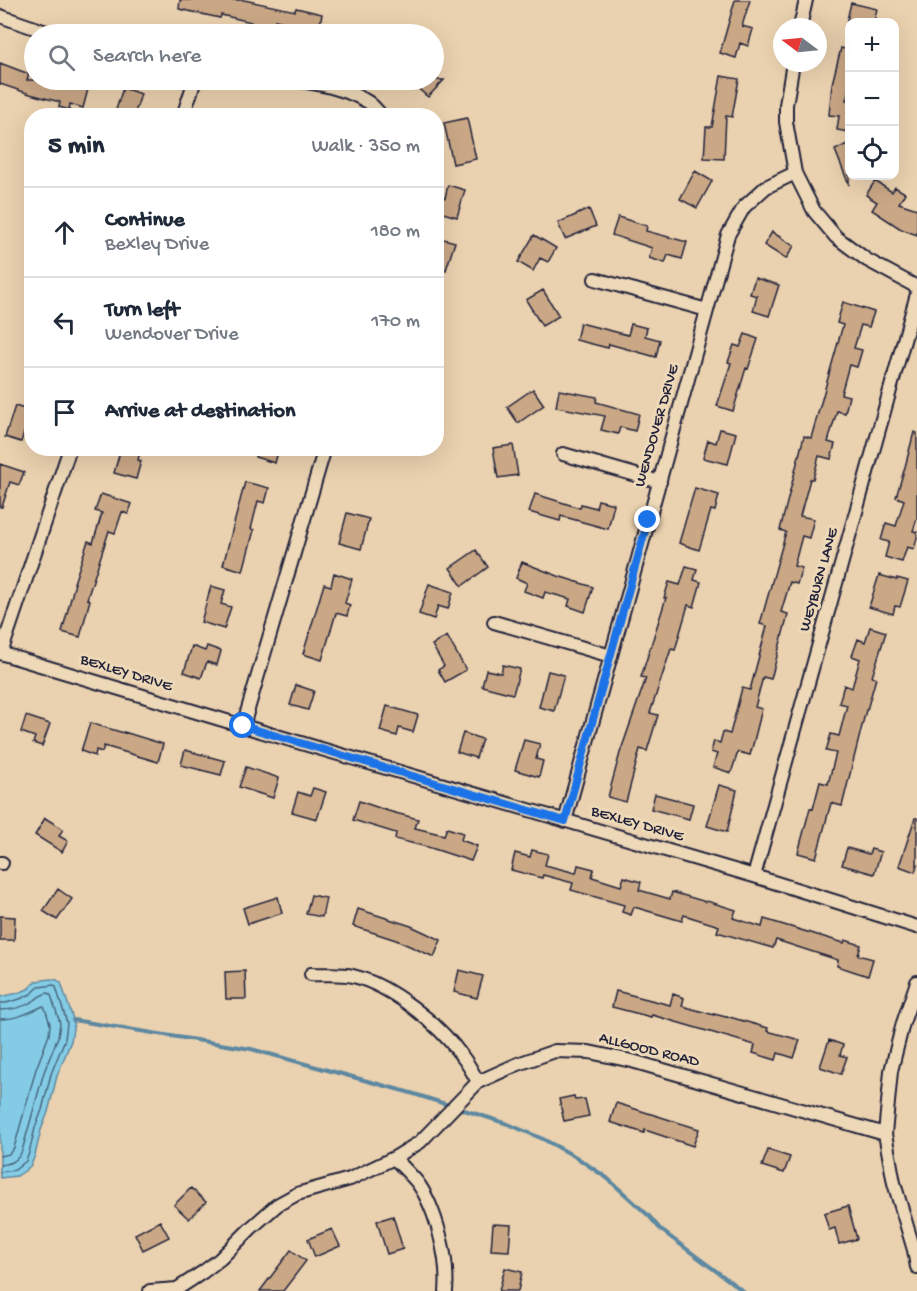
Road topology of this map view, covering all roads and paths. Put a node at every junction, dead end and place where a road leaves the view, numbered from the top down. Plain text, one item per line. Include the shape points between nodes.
1 (806, 0) edge
2 (0, 16) edge
3 (802, 18) edge
4 (24, 24) edge
5 (792, 72) edge
6 (192, 90) edge
7 (334, 90) edge
8 (186, 108) edge
9 (375, 108) edge
10 (795, 173) junction
11 (595, 279) dead end
12 (917, 287) edge
13 (917, 294) edge
14 (707, 310) junction
15 (563, 454) dead end
16 (67, 456) edge
17 (323, 456) edge
18 (660, 482) junction
19 (494, 622) dead end
20 (0, 653) edge
21 (611, 656) junction
22 (243, 726) junction
23 (565, 821) junction
24 (754, 876) junction
25 (917, 927) edge
26 (310, 974) dead end
27 (917, 982) edge
28 (478, 1082) junction
29 (885, 1134) junction
30 (394, 1158) junction
31 (916, 1249) edge
32 (917, 1267) edge
33 (177, 1290) edge
34 (150, 1291) edge
35 (446, 1291) edge

1 - 3 street
2 - 4 street
5 - 10 street via 786,122
6 - 8 street
7 - 9 street
10 - 12 street via 814,211 836,237 867,260
10 - 14 street, WENDOVER DRIVE via 766,187 744,207 729,235
11 - 14 street
13 - 24 street, WEYBURN LANE
14 - 18 street, WENDOVER DRIVE
15 - 18 street
16 - 20 street
17 - 22 street
18 - 21 street, WENDOVER DRIVE
19 - 21 street
20 - 22 street, BEXLEY DRIVE
21 - 23 street, WENDOVER DRIVE
22 - 23 street, BEXLEY DRIVE
23 - 24 street, BEXLEY DRIVE
24 - 25 street, BEXLEY DRIVE
26 - 28 street via 352,976 409,1004 461,1054
27 - 29 street via 891,1071
28 - 29 street, ALLGOOD ROAD via 555,1051 589,1052
28 - 30 street, ALLGOOD ROAD via 420,1142
29 - 31 street via 894,1183
30 - 33 street, ALLGOOD ROAD via 350,1179 297,1194 277,1205 220,1259
30 - 35 street via 418,1183 433,1210 442,1244
31 - 32 street
33 - 34 street, ALLGOOD ROAD

